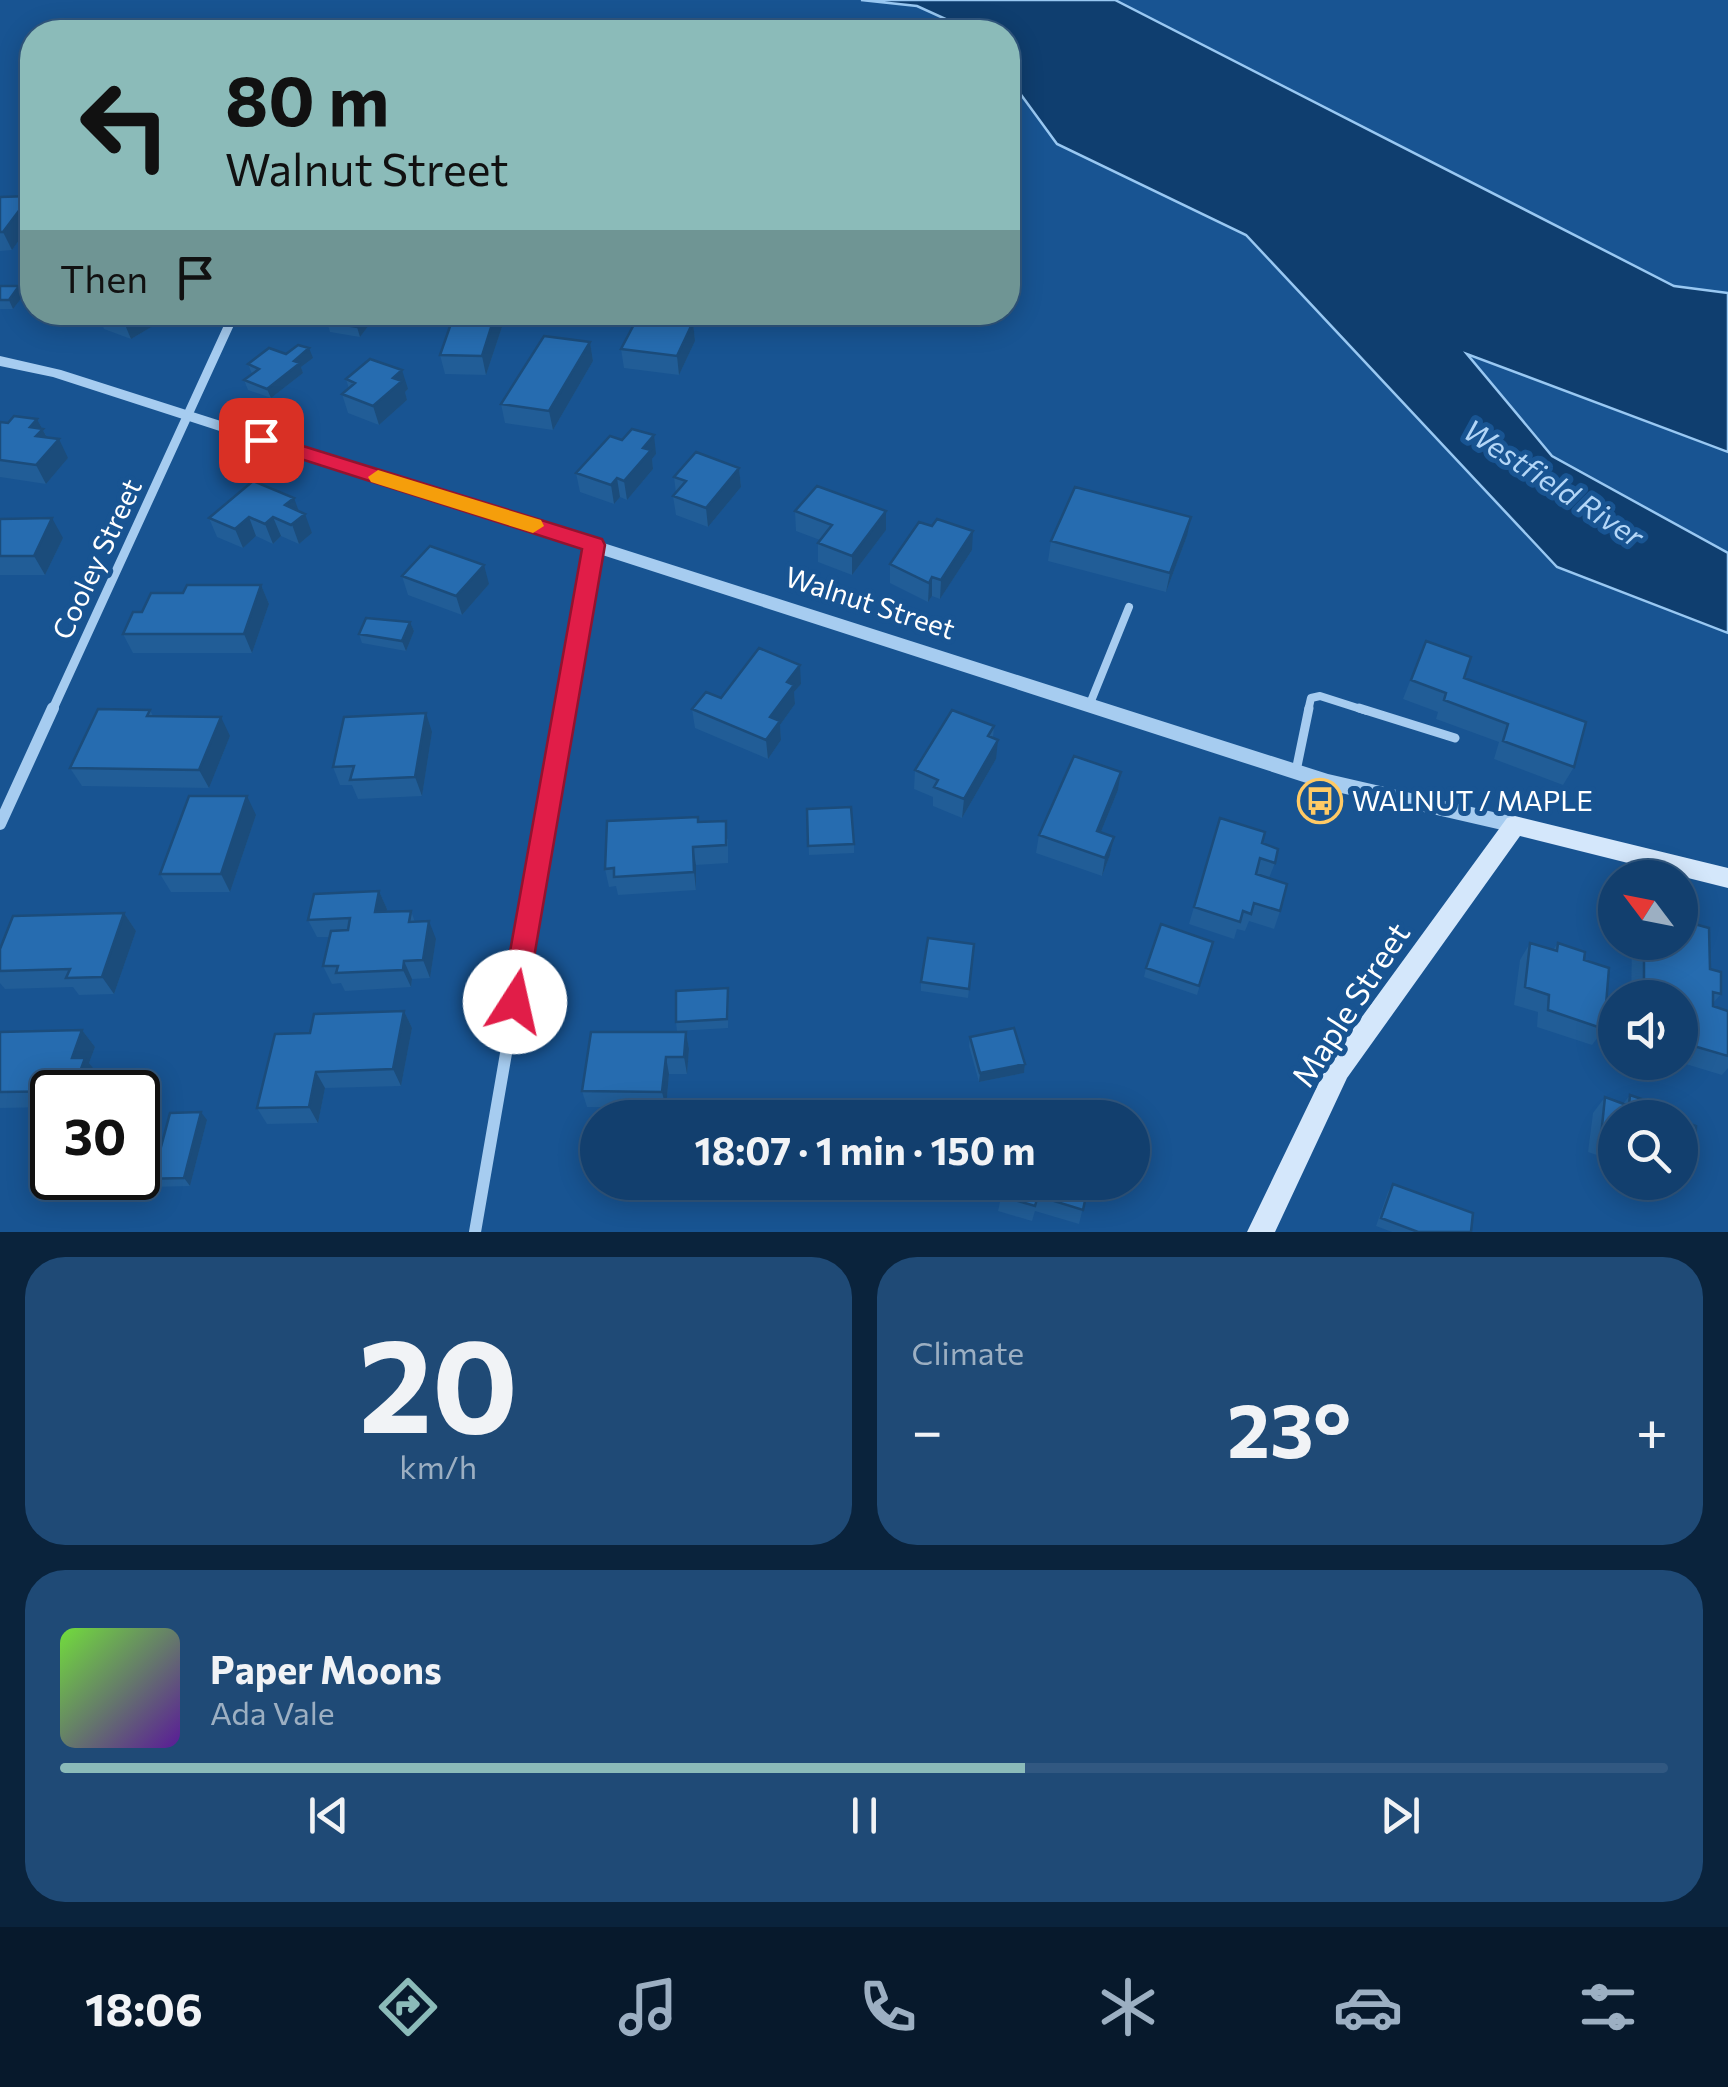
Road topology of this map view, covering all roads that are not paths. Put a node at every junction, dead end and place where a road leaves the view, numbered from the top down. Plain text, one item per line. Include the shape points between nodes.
1 (228, 325) edge
2 (0, 361) edge
3 (187, 416) junction
4 (594, 545) junction
5 (1129, 607) dead end
6 (1089, 706) junction
7 (1455, 738) dead end
8 (1296, 771) junction
9 (0, 824) edge
10 (1514, 825) junction
11 (1728, 878) edge
12 (475, 1232) edge
13 (1261, 1232) edge

1 - 3 street, Cooley Street
2 - 3 street, Walnut Street
3 - 4 street, Walnut Street
3 - 9 street, Cooley Street
4 - 6 street, Walnut Street
4 - 12 street
5 - 6 lane
6 - 8 street, Walnut Street
7 - 8 lane via 1310,698
8 - 10 street, Walnut Street
10 - 11 main road, Walnut Street
10 - 13 main road, Maple Street via 1338,1070

